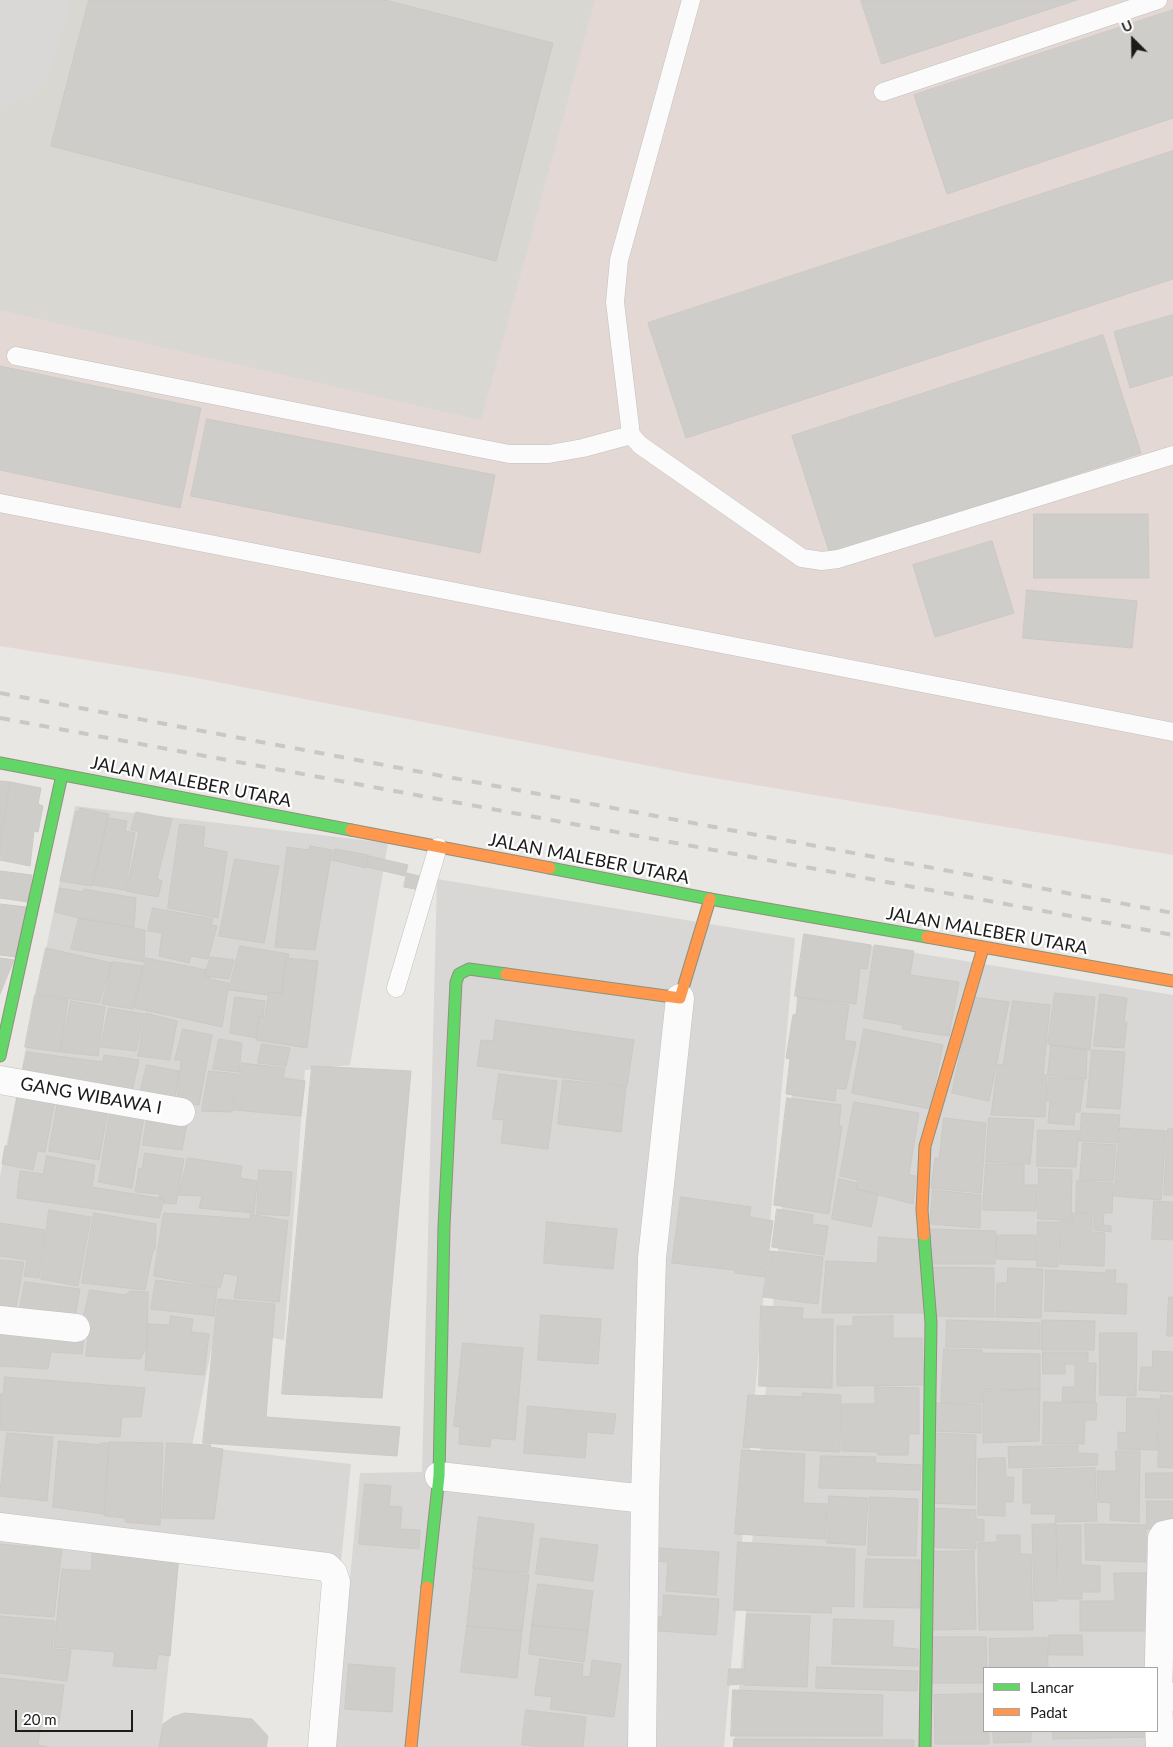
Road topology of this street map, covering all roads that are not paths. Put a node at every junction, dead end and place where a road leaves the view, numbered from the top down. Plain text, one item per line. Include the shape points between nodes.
1 (691, 0) edge
2 (1158, 0) edge
3 (882, 92) dead end
4 (16, 356) dead end
5 (631, 435) junction
6 (1173, 456) edge
7 (0, 503) edge
8 (1173, 732) edge
9 (0, 763) edge
10 (62, 775) junction
11 (438, 848) junction
12 (710, 899) junction
13 (983, 948) junction
14 (1173, 981) edge
15 (396, 988) dead end
16 (680, 998) junction
17 (0, 1056) edge
18 (0, 1080) edge
19 (182, 1112) dead end
20 (0, 1320) edge
21 (76, 1328) dead end
22 (439, 1476) junction
23 (645, 1499) junction
24 (0, 1527) edge
25 (1173, 1533) edge
26 (1165, 1697) edge
27 (322, 1747) edge
28 (411, 1747) edge
29 (642, 1747) edge
30 (925, 1747) edge
31 (1160, 1747) edge

1 - 5 lane via 619,260 615,302
2 - 3 lane
4 - 5 lane via 509,454 549,454
5 - 6 lane via 640,445 802,558 822,561 838,559
7 - 8 lane
9 - 10 street, JALAN MALEBER UTARA
10 - 11 street, JALAN MALEBER UTARA
10 - 17 street
11 - 12 street, JALAN MALEBER UTARA
11 - 15 lane
12 - 13 street, JALAN MALEBER UTARA
12 - 16 street
13 - 14 street, JALAN MALEBER UTARA
13 - 30 street via 925,1146 922,1210 931,1323
16 - 22 street via 469,969 459,974 456,982 444,1226
16 - 23 street via 652,1258
18 - 19 street, GANG WIBAWA I
20 - 21 street
22 - 23 street
22 - 28 street
23 - 29 street
24 - 27 street via 326,1567 336,1582
25 - 26 street via 1162,1538
26 - 31 street

